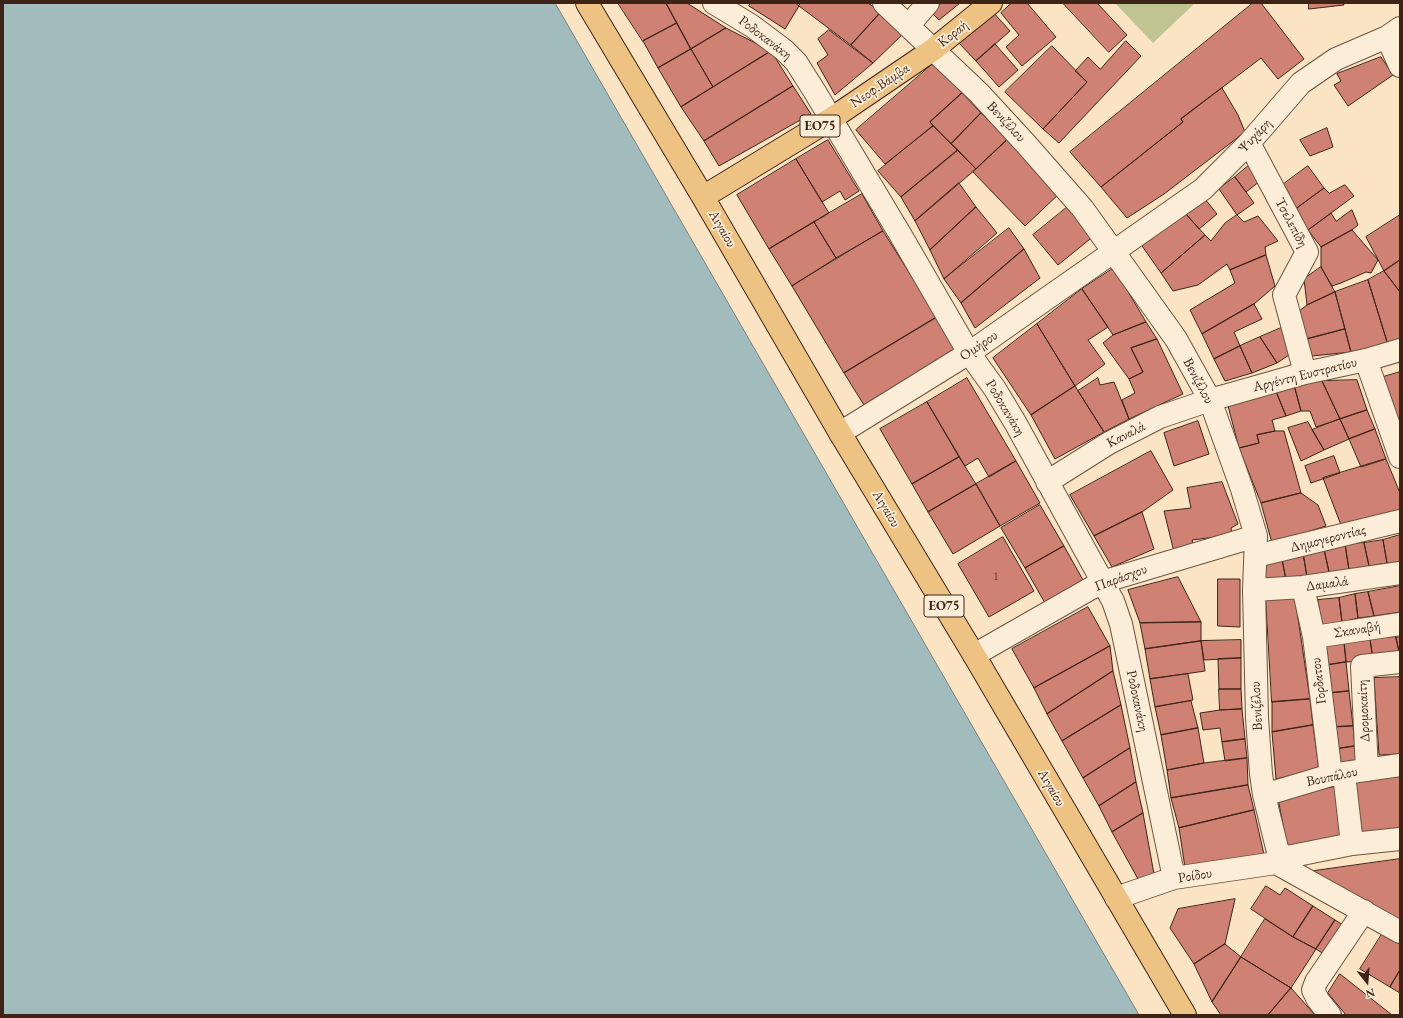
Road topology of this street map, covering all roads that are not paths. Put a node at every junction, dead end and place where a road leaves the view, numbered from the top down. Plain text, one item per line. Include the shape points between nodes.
1 (587, 3) edge
2 (714, 3) edge
3 (884, 3) edge
4 (928, 3) edge
5 (991, 3) edge
6 (908, 26) junction
7 (1393, 33) edge
8 (934, 49) junction
9 (1400, 66) edge
10 (831, 119) junction
11 (1249, 143) junction
12 (703, 197) junction
13 (1113, 252) junction
14 (1400, 350) edge
15 (969, 353) junction
16 (1366, 360) junction
17 (1305, 373) junction
18 (1210, 400) junction
19 (840, 433) junction
20 (1400, 457) edge
21 (1047, 482) junction
22 (1400, 521) edge
23 (1256, 546) junction
24 (1400, 573) edge
25 (1102, 582) junction
26 (1303, 587) junction
27 (1254, 590) junction
28 (1400, 624) edge
29 (1314, 637) junction
30 (974, 655) junction
31 (1400, 662) edge
32 (1400, 764) edge
33 (1367, 770) junction
34 (1337, 775) junction
35 (1264, 795) junction
36 (1400, 839) edge
37 (1352, 844) junction
38 (1282, 860) junction
39 (1174, 878) junction
40 (1116, 898) junction
41 (1364, 911) junction
42 (1400, 932) edge
43 (1184, 1015) edge
44 (1330, 1015) edge

1 - 12 main road, Αιγαίου / ΕΟ75
2 - 10 street, Ροδοκανάκη via 752,26 784,50 796,62
3 - 6 street, Βενιζέλου
4 - 6 street
5 - 8 main road, Κοραή / ΕΟ75
6 - 8 street, Βενιζέλου
7 - 9 street
7 - 11 street, Ψυχάρη via 1336,59 1319,70 1302,83
8 - 10 main road, Νεοφ.Βάμβα / ΕΟ75
8 - 13 street, Βενιζέλου via 1026,144 1083,209
10 - 12 main road, Νεοφ.Βάμβα / ΕΟ75
10 - 15 street, Ροδοκανάκη
11 - 13 street, Ψυχάρη via 1203,189
11 - 17 street, Τσελεπίδη via 1307,252 1284,295
12 - 19 main road, Αιγαίου / ΕΟ75
13 - 15 street, Ομήρου
13 - 18 street, Βενιζέλου via 1176,339
14 - 16 street, Αργέντη Ευστρατίου
15 - 19 street, Ομήρου
15 - 21 street, Ροδοκανάκη via 995,389
16 - 17 street, Αργέντη Ευστρατίου
16 - 20 street
17 - 18 street, Αργέντη Ευστρατίου
18 - 21 street, Καναλά via 1160,417 1122,436
18 - 23 street, Βενιζέλου via 1242,489
19 - 30 main road, Αιγαίου / ΕΟ75
21 - 25 street, Ροδοκανάκη
22 - 23 street, Δημογεροντίας
23 - 25 street, Παράσχου
23 - 27 street, Βενιζέλου
24 - 26 street, Δαμαλά
25 - 30 street, Παράσχου
25 - 39 street, Ροδοκανάκη via 1117,610 1121,624
26 - 27 street, Δαμαλά
26 - 29 street, Γορδατου
27 - 35 street, Βενιζέλου via 1257,718
28 - 29 street, Σκαναβή
29 - 34 street, Γορδατου
30 - 40 main road, Αιγαίου / ΕΟ75
31 - 33 street, Δρομοκαίτη via 1362,666
32 - 33 street, Βουπάλου
33 - 34 street, Βουπάλου
34 - 35 street, Βουπάλου
34 - 37 street, Γορδατου
35 - 38 street, Βενιζέλου
36 - 37 street, Ροίδου
37 - 38 street, Ροίδου
38 - 39 street, Ροίδου
38 - 41 street, Βενιζέλου
39 - 40 street, Ροίδου
40 - 43 main road, Αιγαίου / ΕΟ75
41 - 42 street, Βενιζέλου
41 - 44 street via 1313,990

